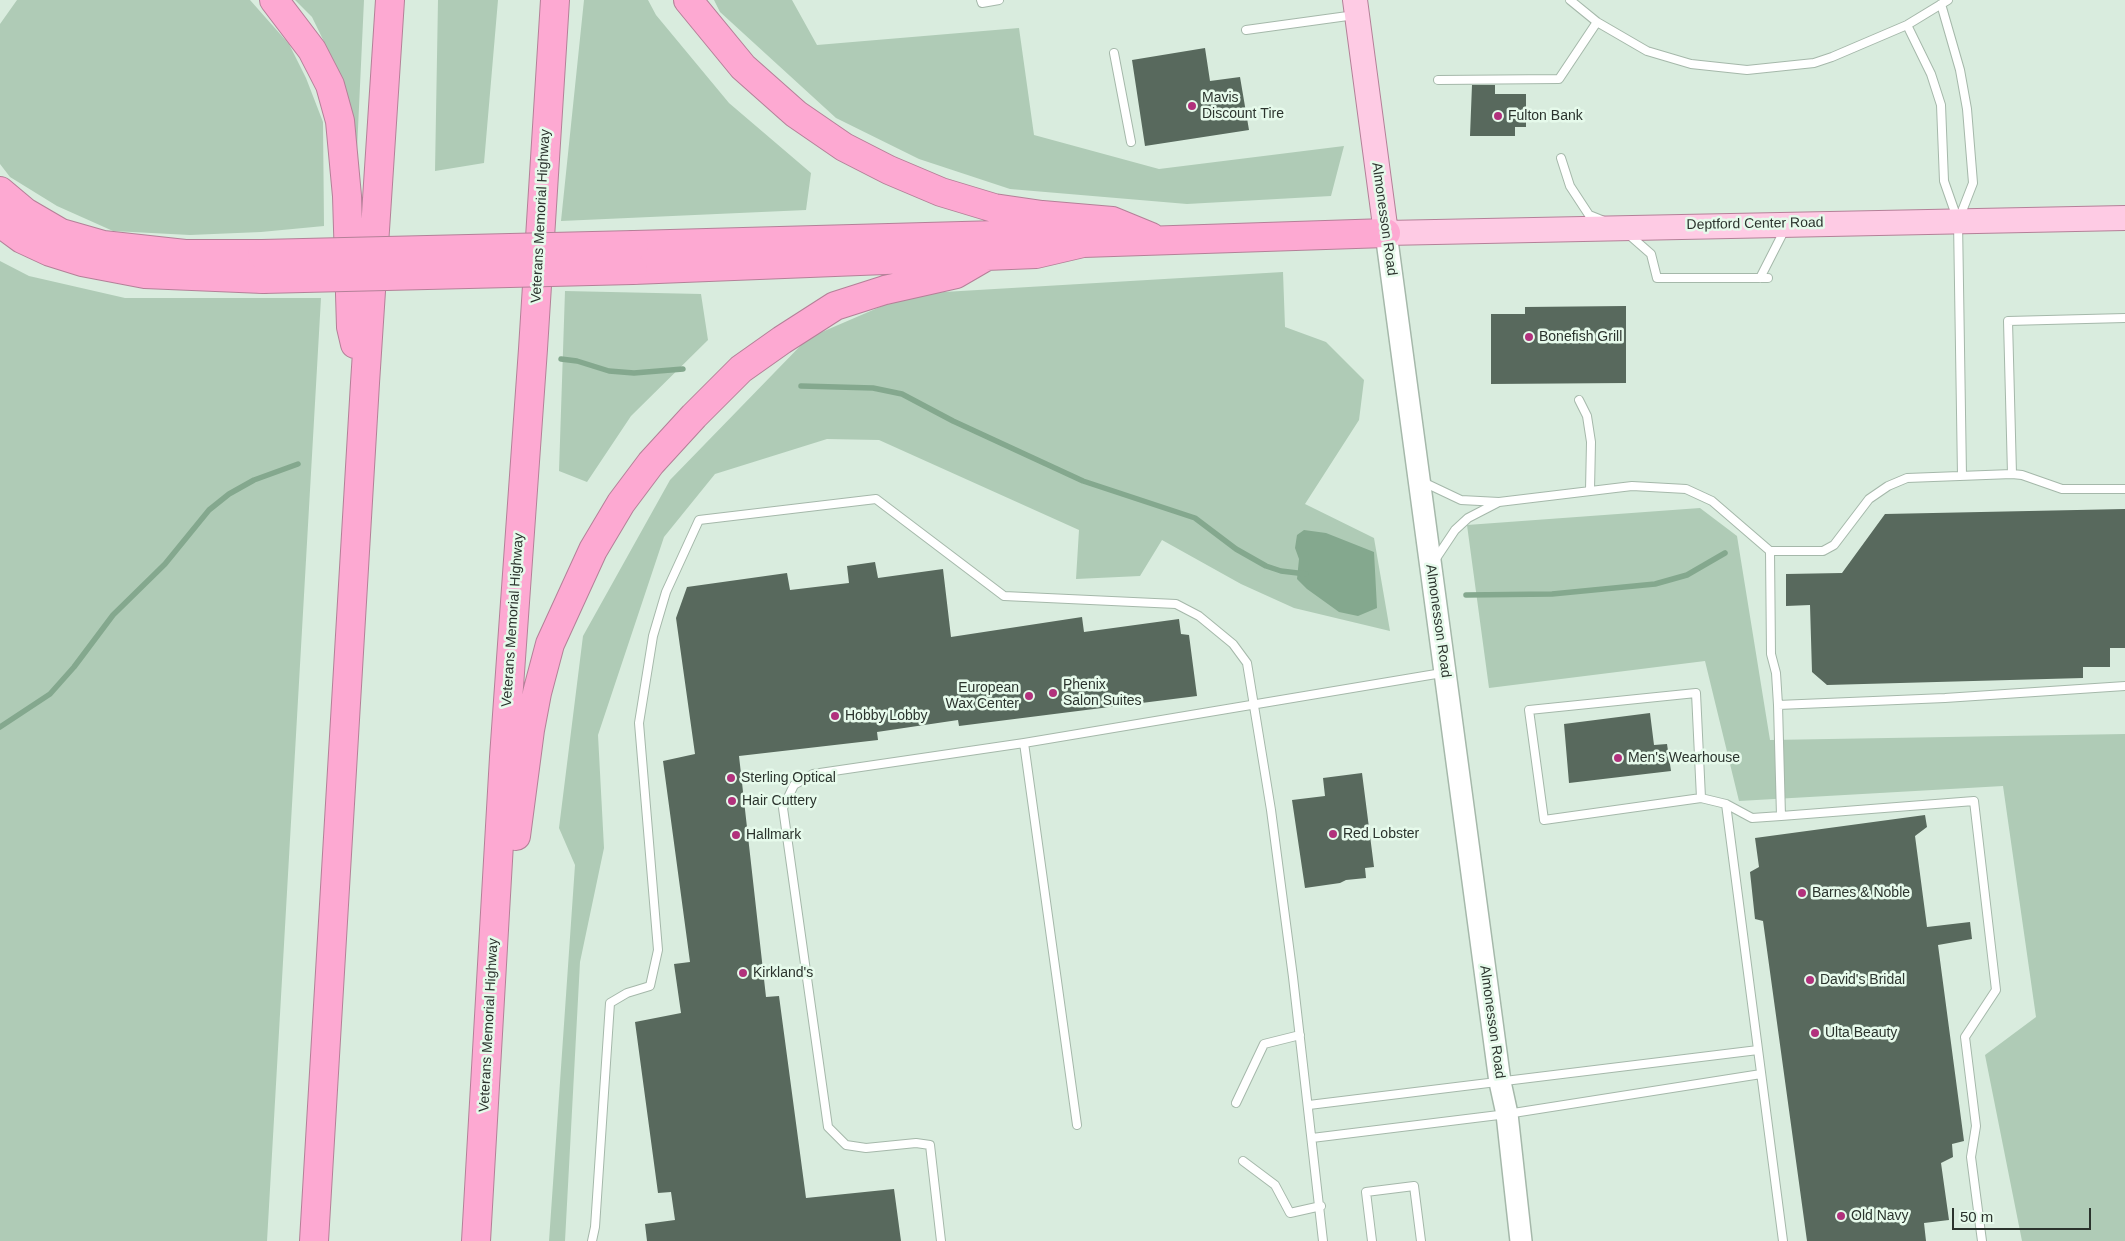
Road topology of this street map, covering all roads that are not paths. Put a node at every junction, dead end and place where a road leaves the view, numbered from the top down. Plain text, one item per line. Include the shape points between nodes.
1 (274, 0) edge
2 (390, 0) edge
3 (555, 0) edge
4 (688, 0) edge
5 (982, 0) edge
6 (998, 0) edge
7 (1570, 0) edge
8 (1944, 2) edge
9 (1356, 7) edge
10 (1597, 22) junction
11 (1907, 25) junction
12 (1246, 30) dead end
13 (1114, 53) dead end
14 (1438, 80) dead end
15 (1131, 142) dead end
16 (1562, 158) dead end
17 (0, 191) edge
18 (2125, 218) edge
19 (1958, 221) junction
20 (0, 223) edge
21 (1787, 224) junction
22 (1620, 227) junction
23 (1386, 233) junction
24 (1159, 240) junction
25 (1084, 243) junction
26 (987, 256) junction
27 (634, 258) junction
28 (262, 266) junction
29 (1760, 278) junction
30 (1768, 278) dead end
31 (2125, 318) edge
32 (365, 383) junction
33 (1578, 400) dead end
34 (2012, 474) junction
35 (1962, 476) junction
36 (1419, 480) junction
37 (1590, 490) junction
38 (2125, 490) edge
39 (1499, 502) junction
40 (1770, 551) junction
41 (1430, 567) junction
42 (1444, 672) junction
43 (2125, 686) edge
44 (1254, 704) junction
45 (1778, 705) junction
46 (1024, 743) junction
47 (1702, 798) junction
48 (1726, 804) junction
49 (1781, 816) junction
50 (1300, 1035) junction
51 (1758, 1050) junction
52 (1761, 1074) junction
53 (1500, 1082) junction
54 (1236, 1103) dead end
55 (1309, 1105) junction
56 (1506, 1114) junction
57 (484, 1116) junction
58 (1077, 1125) dead end
59 (1312, 1138) junction
60 (1243, 1162) dead end
61 (1321, 1206) junction
62 (314, 1241) edge
63 (476, 1241) edge
64 (592, 1241) edge
65 (941, 1241) edge
66 (1324, 1241) edge
67 (1372, 1241) edge
68 (1421, 1241) edge
69 (1522, 1241) edge
70 (1783, 1241) edge
71 (1982, 1241) edge

1 - 32 highway via 312,50 330,85 340,121 347,196 351,327
2 - 32 highway
3 - 57 highway, Veterans Memorial Highway via 504,756
4 - 24 highway via 743,67 796,114 844,147 941,192 994,208 1112,221
5 - 6 lane via 982,3
7 - 10 lane
8 - 11 lane
8 - 19 lane via 1967,109 1973,183
9 - 12 lane
9 - 23 main road, Almonesson Road
10 - 11 lane via 1647,51 1691,64 1747,70 1814,63
10 - 14 lane via 1559,79
11 - 19 lane via 1931,74 1941,105 1944,181
13 - 15 lane
16 - 22 lane via 1570,186 1589,215
17 - 28 highway via 25,212 61,233 103,245
18 - 19 main road, Deptford Center Road
19 - 21 main road, Deptford Center Road
19 - 35 lane
20 - 28 highway via 22,239 82,262 145,274
21 - 22 main road, Deptford Center Road
21 - 29 lane
22 - 23 main road, Deptford Center Road
22 - 29 lane via 1650,254 1657,278
23 - 24 highway
23 - 36 street, Almonesson Road
24 - 25 highway
25 - 26 highway via 1036,254
25 - 27 highway via 1035,234
26 - 27 highway
26 - 57 highway via 956,274 885,290 835,306 741,369 651,463 621,503 593,550 550,644 536,693 519,812 499,1016
27 - 28 highway, bridge
29 - 30 lane
31 - 34 lane via 2008,321
32 - 62 highway
33 - 37 lane via 1587,416 1591,442
34 - 35 lane
34 - 38 lane via 2062,489
35 - 40 lane via 1907,478 1888,486 1869,499 1834,545 1823,551
36 - 39 lane via 1461,500
36 - 41 street, Almonesson Road
37 - 39 lane
37 - 40 lane via 1632,486 1686,489 1712,501
39 - 41 lane via 1468,518 1455,530
40 - 45 lane via 1771,654
41 - 42 street, Almonesson Road
42 - 44 lane
42 - 53 street, Almonesson Road
43 - 45 lane
44 - 46 lane
44 - 50 lane
44 - 64 lane via 1247,663 1233,644 1190,610 1176,604 1004,596 876,499 699,520 666,592 653,636 639,723 658,950 650,986 627,993 610,1003
45 - 49 lane
46 - 58 lane
46 - 65 lane via 813,774 794,785 783,808 828,1127 846,1145 866,1148 916,1143 930,1145
47 - 47 lane via 1544,820 1530,710 1696,693
47 - 48 lane
48 - 49 lane via 1752,818
48 - 51 lane
49 - 71 lane via 1974,801 1996,990 1965,1037 1976,1126 1971,1158
50 - 54 lane via 1264,1044
50 - 55 lane
51 - 52 lane
51 - 53 lane
52 - 56 lane
52 - 70 lane
53 - 55 lane
53 - 56 street, Almonesson Road
55 - 59 lane
56 - 59 lane
56 - 69 street, Almonesson Road
57 - 63 highway, Veterans Memorial Highway
59 - 61 lane
60 - 61 lane via 1275,1185 1290,1213
61 - 66 lane
67 - 68 lane via 1366,1192 1414,1186

